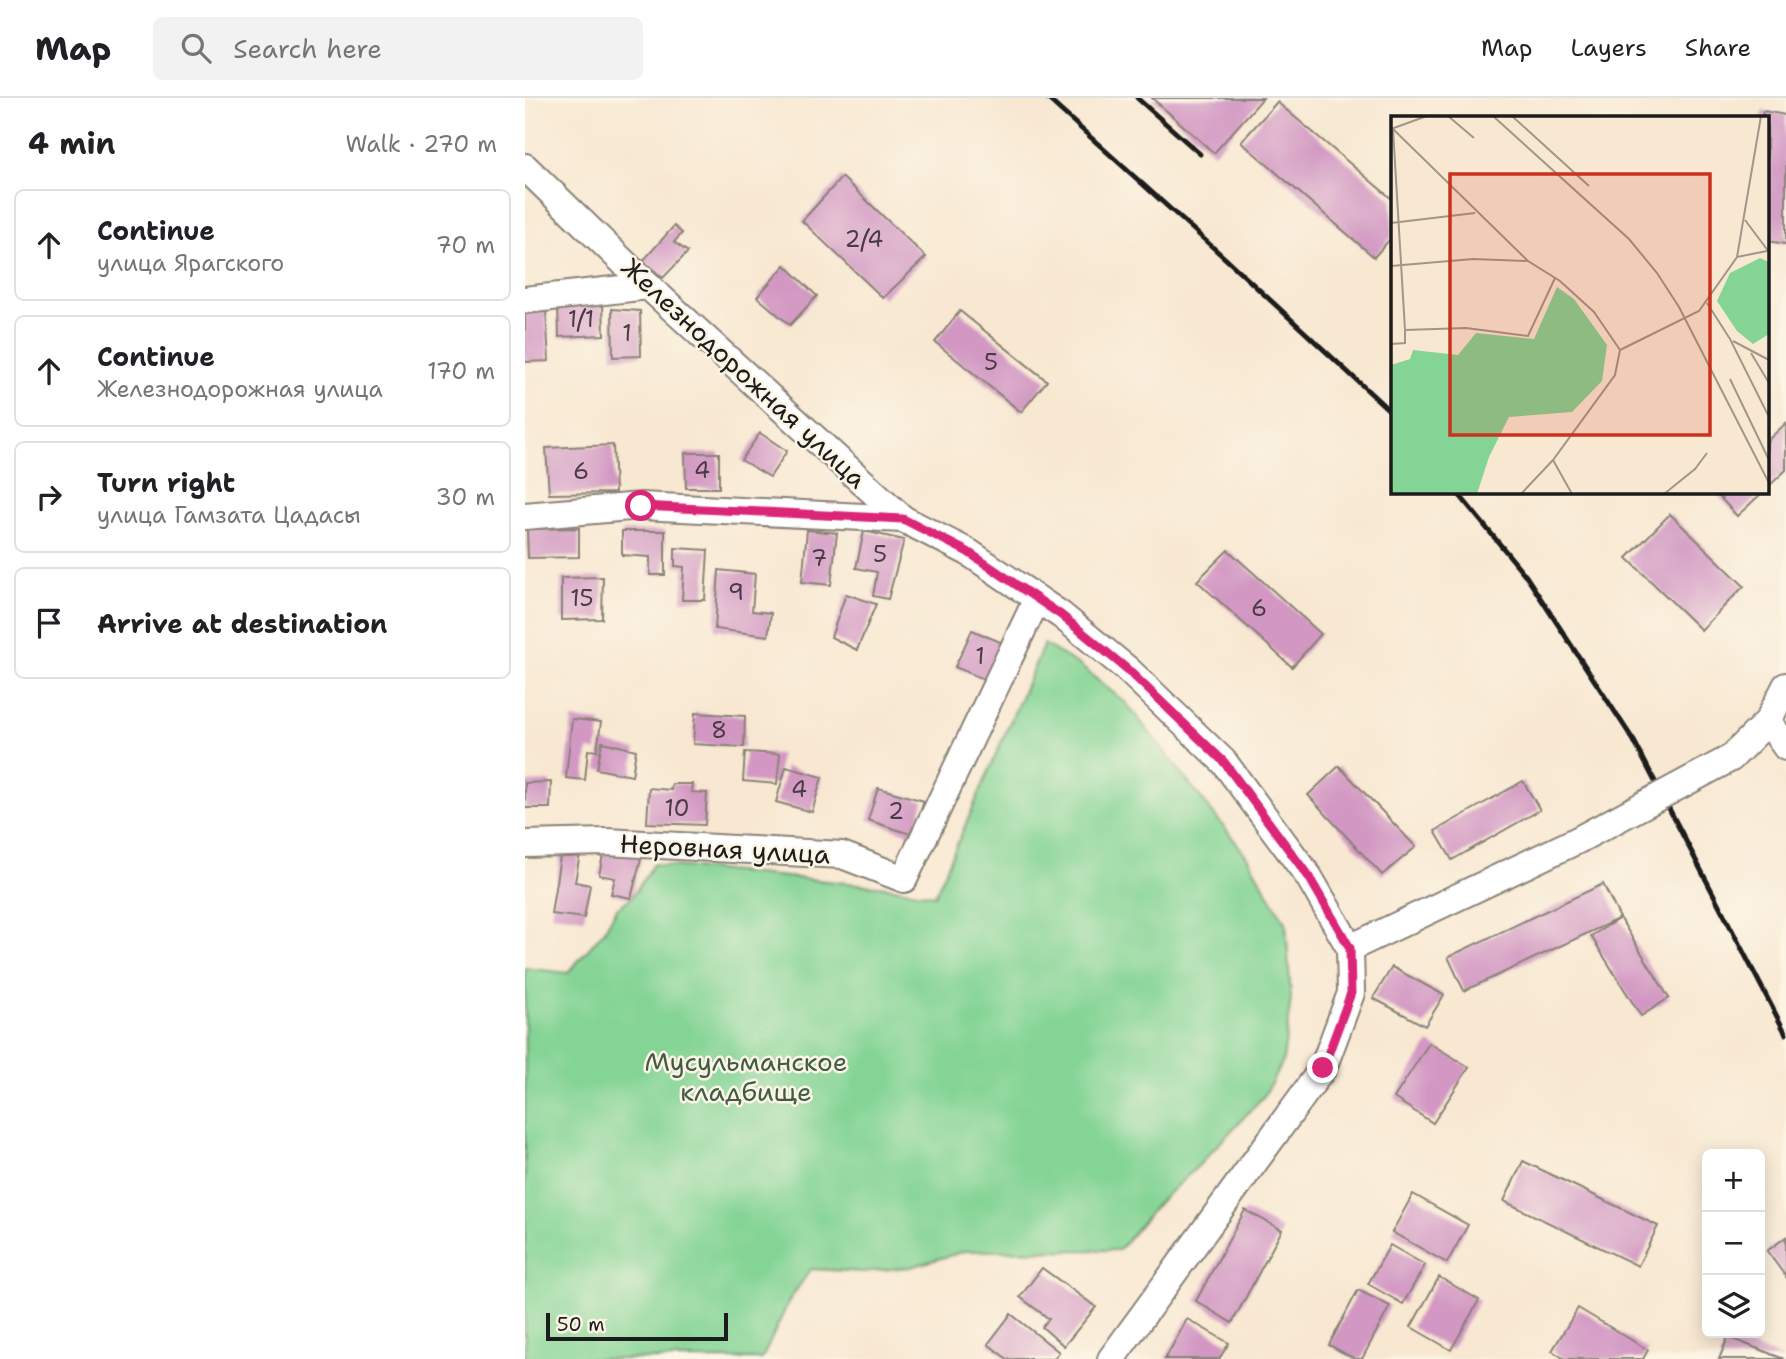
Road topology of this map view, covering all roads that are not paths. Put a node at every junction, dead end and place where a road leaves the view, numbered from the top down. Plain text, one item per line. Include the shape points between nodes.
1 (525, 167) edge
2 (647, 286) junction
3 (525, 300) edge
4 (525, 516) edge
5 (903, 519) junction
6 (1037, 599) junction
7 (1786, 685) edge
8 (1769, 721) junction
9 (1786, 747) edge
10 (525, 844) edge
11 (1350, 948) junction
12 (1111, 1359) edge

1 - 2 street, Железнодорожная улица
2 - 3 street
2 - 5 street, Железнодорожная улица
4 - 5 street via 641,506
5 - 6 street, Железнодорожная улица via 968,552
6 - 10 street, Неровная улица via 904,879 842,855 607,842
6 - 11 street, Железнодорожная улица via 1127,669 1224,762 1309,877
7 - 8 street
8 - 9 street
8 - 11 street, bridge via 1731,758 1578,840
11 - 12 street via 1351,993 1323,1068

